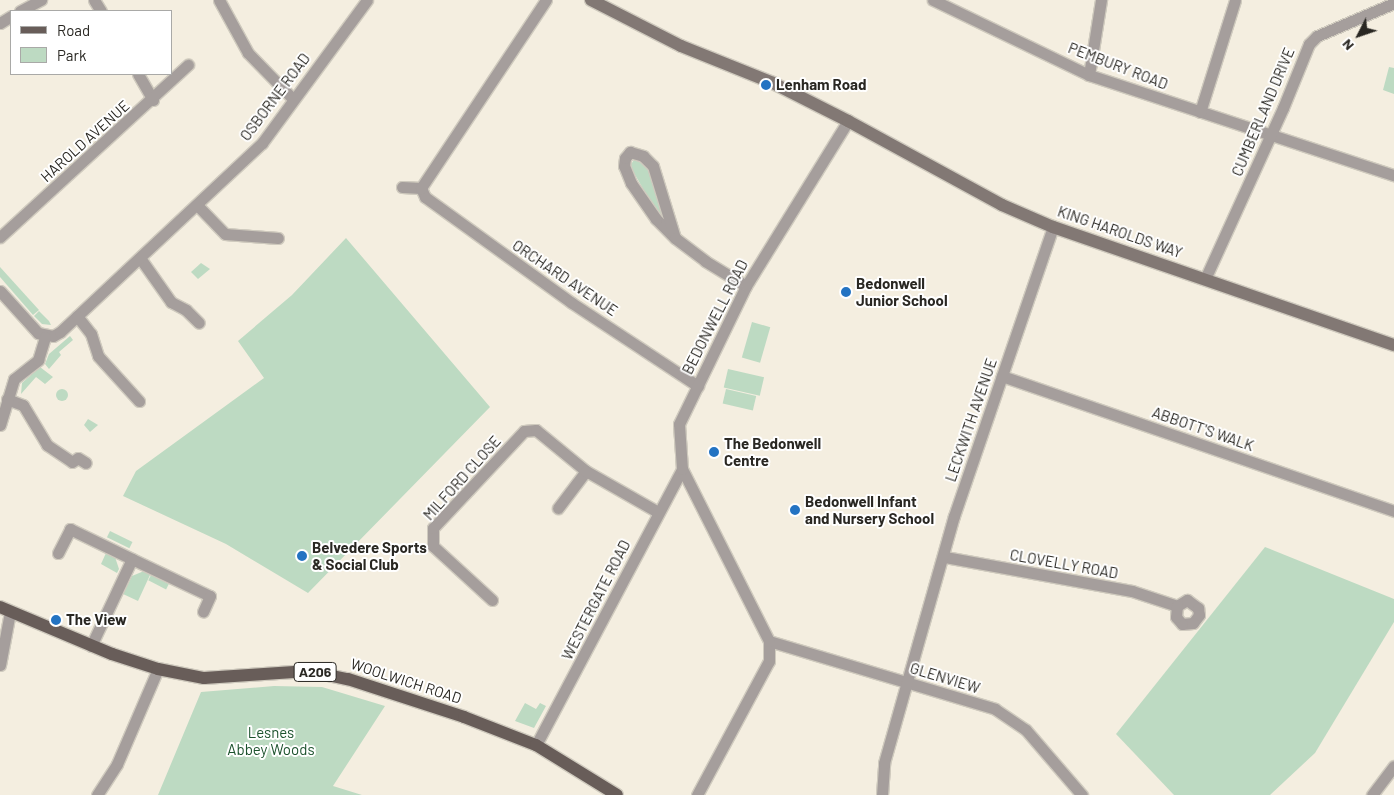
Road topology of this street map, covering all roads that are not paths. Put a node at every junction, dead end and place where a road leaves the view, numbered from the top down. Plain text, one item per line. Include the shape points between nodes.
1 (41, 0) edge
2 (219, 0) edge
3 (367, 0) edge
4 (546, 0) edge
5 (591, 0) edge
6 (933, 0) edge
7 (1102, 0) edge
8 (1235, 0) edge
9 (947, 3) edge
10 (1394, 3) edge
11 (608, 5) edge
12 (22, 10) edge
13 (188, 65) dead end
14 (139, 75) edge
15 (1089, 75) junction
16 (293, 99) junction
17 (153, 100) junction
18 (1200, 112) junction
19 (848, 121) junction
20 (1272, 133) junction
21 (1394, 175) edge
22 (402, 188) dead end
23 (421, 188) junction
24 (197, 205) junction
25 (1054, 227) junction
26 (0, 237) edge
27 (278, 238) dead end
28 (675, 238) junction
29 (140, 258) junction
30 (1205, 279) junction
31 (746, 286) junction
32 (0, 291) edge
33 (77, 316) junction
34 (199, 323) dead end
35 (45, 337) junction
36 (1394, 345) edge
37 (1002, 376) junction
38 (698, 386) junction
39 (139, 401) dead end
40 (4, 402) edge
41 (0, 425) edge
42 (86, 463) dead end
43 (682, 469) junction
44 (586, 471) junction
45 (558, 508) dead end
46 (1394, 511) edge
47 (658, 512) junction
48 (58, 553) dead end
49 (945, 557) junction
50 (132, 559) junction
51 (492, 600) dead end
52 (1177, 606) dead end
53 (5, 610) edge
54 (203, 612) dead end
55 (769, 641) junction
56 (91, 646) junction
57 (0, 665) edge
58 (158, 669) junction
59 (908, 682) junction
60 (536, 745) junction
61 (1394, 766) edge
62 (97, 795) edge
63 (617, 795) edge
64 (697, 795) edge
65 (882, 795) edge
66 (1082, 795) edge
67 (1372, 795) edge

1 - 12 street
2 - 16 street via 253,60
3 - 16 street, OSBORNE ROAD
4 - 23 street
5 - 11 street
6 - 9 street, PEMBURY ROAD
7 - 15 street
8 - 18 street
9 - 15 street, PEMBURY ROAD
10 - 20 street, CUMBERLAND DRIVE via 1312,40
11 - 19 street via 681,46 773,83
13 - 17 street, HAROLD AVENUE
14 - 17 street
15 - 18 street, PEMBURY ROAD
16 - 24 street, OSBORNE ROAD via 262,143
17 - 26 street, HAROLD AVENUE
18 - 20 street, PEMBURY ROAD
19 - 25 street, KING HAROLDS WAY via 1002,205
19 - 31 street, BEDONWELL ROAD
20 - 21 street, PEMBURY ROAD
20 - 30 street, CUMBERLAND DRIVE
22 - 23 street
23 - 38 street, ORCHARD AVENUE via 425,197 572,303
24 - 27 street via 225,234
24 - 29 street, OSBORNE ROAD
25 - 30 street, KING HAROLDS WAY
25 - 37 street, LECKWITH AVENUE
28 - 28 street via 631,183 624,166 630,152 643,156 653,166
28 - 31 street
29 - 33 street, OSBORNE ROAD
29 - 34 street via 170,302 186,310
30 - 36 street, KING HAROLDS WAY
31 - 38 street, BEDONWELL ROAD
32 - 35 street
33 - 35 street, OSBORNE ROAD via 60,332
33 - 39 street via 92,334 98,356
35 - 40 street via 38,360 14,379
37 - 46 street, ABBOTT'S WALK
37 - 49 street, LECKWITH AVENUE via 958,503
38 - 43 street, BEDONWELL ROAD via 679,424
40 - 41 street
40 - 42 street via 23,405 47,446 72,462 78,458
43 - 47 street, WESTERGATE ROAD
43 - 55 street, BEDONWELL ROAD
44 - 45 street
44 - 47 street, MILFORD CLOSE
44 - 51 street, MILFORD CLOSE via 536,430 524,431 434,528 433,546
47 - 60 street, WESTERGATE ROAD
48 - 50 street via 70,529
49 - 52 street, CLOVELLY ROAD via 1132,591
49 - 59 street, LECKWITH AVENUE
50 - 54 street via 212,592
50 - 56 street
53 - 56 main road, WOOLWICH ROAD / A206
53 - 57 street
55 - 59 street, GLENVIEW
55 - 64 street via 769,661
56 - 58 main road, WOOLWICH ROAD / A206
58 - 60 main road, WOOLWICH ROAD / A206 via 204,678 309,671 348,678
58 - 62 street via 117,764
59 - 65 street, LECKWITH AVENUE via 884,763
59 - 66 street, GLENVIEW via 995,709 1026,730
60 - 63 main road, WOOLWICH ROAD / A206
61 - 67 street

